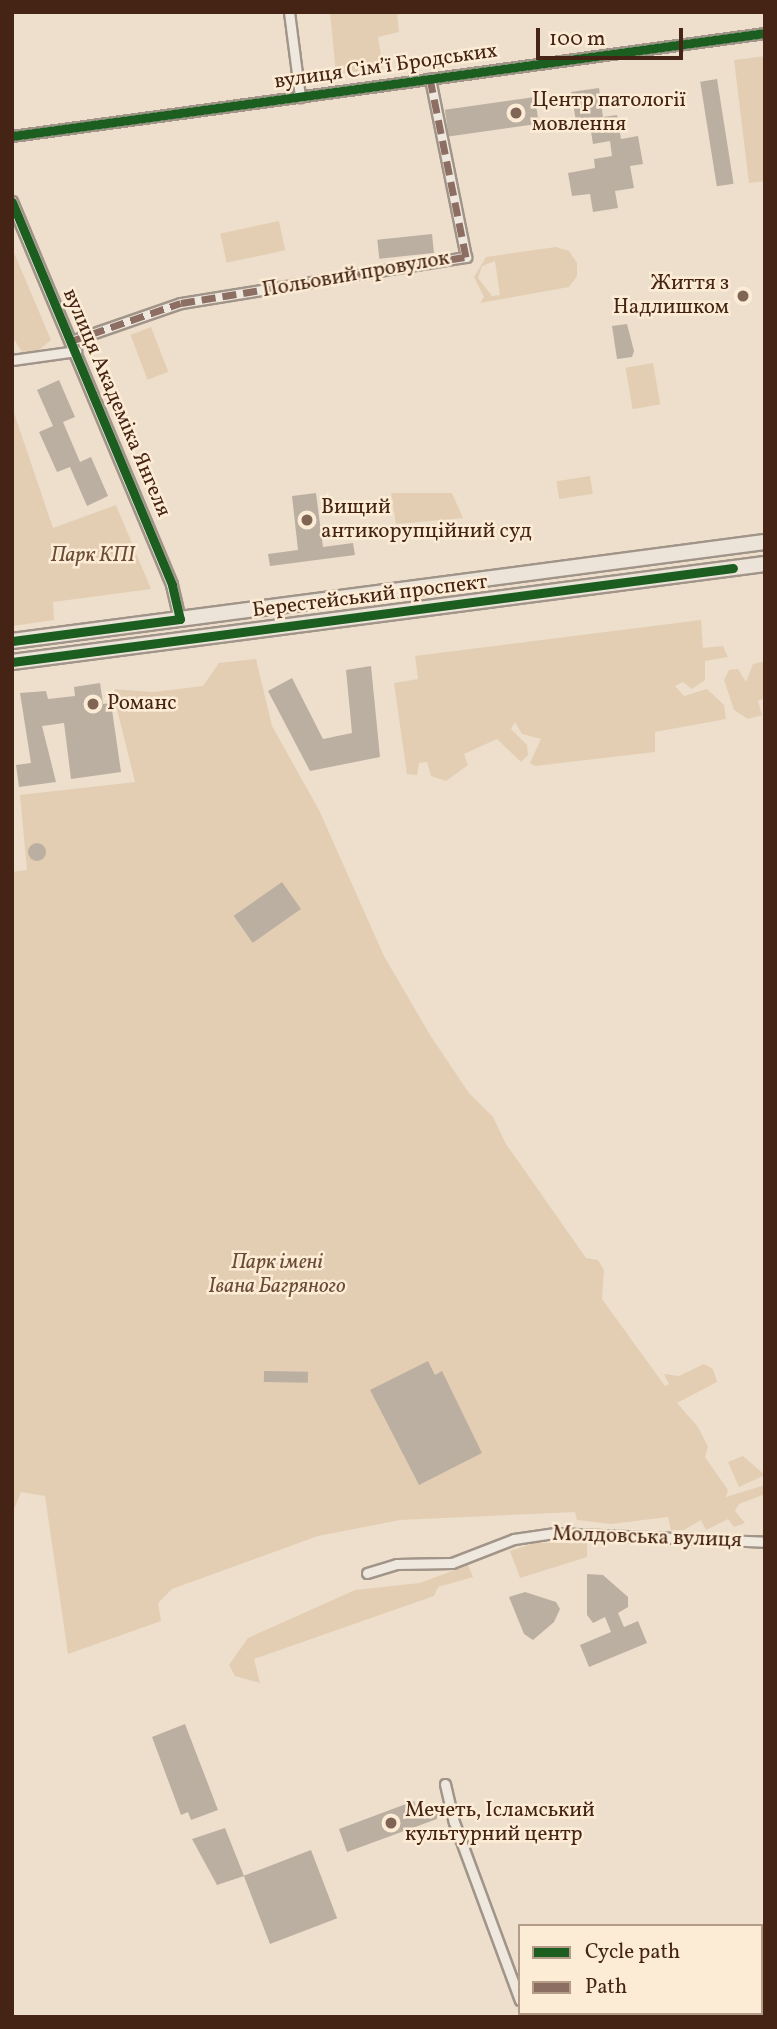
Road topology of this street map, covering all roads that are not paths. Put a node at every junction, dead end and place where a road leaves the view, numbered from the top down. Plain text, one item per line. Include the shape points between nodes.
1 (289, 12) edge
2 (765, 33) edge
3 (430, 79) junction
4 (300, 97) junction
5 (12, 136) edge
6 (12, 202) edge
7 (74, 346) junction
8 (12, 360) edge
9 (765, 542) edge
10 (765, 564) edge
11 (180, 619) junction
12 (12, 641) edge
13 (12, 662) edge
14 (765, 1542) edge
15 (367, 1573) dead end
16 (445, 1784) dead end
17 (518, 1995) edge

1 - 4 street
2 - 3 street, вулиця Сімʼї Бродських
3 - 4 street, вулиця Сімʼї Бродських
3 - 7 street, Польовий провулок via 466,257 181,303
4 - 5 street, вулиця Сімʼї Бродських
6 - 7 street, вулиця Академіка Янгеля
7 - 8 street
7 - 11 street, вулиця Академіка Янгеля via 172,585
9 - 11 main road, Берестейський проспект
10 - 13 main road, Берестейський проспект
11 - 12 main road, Берестейський проспект
14 - 15 street, Молдовська вулиця via 544,1534 452,1563 397,1564
16 - 17 street via 454,1822

